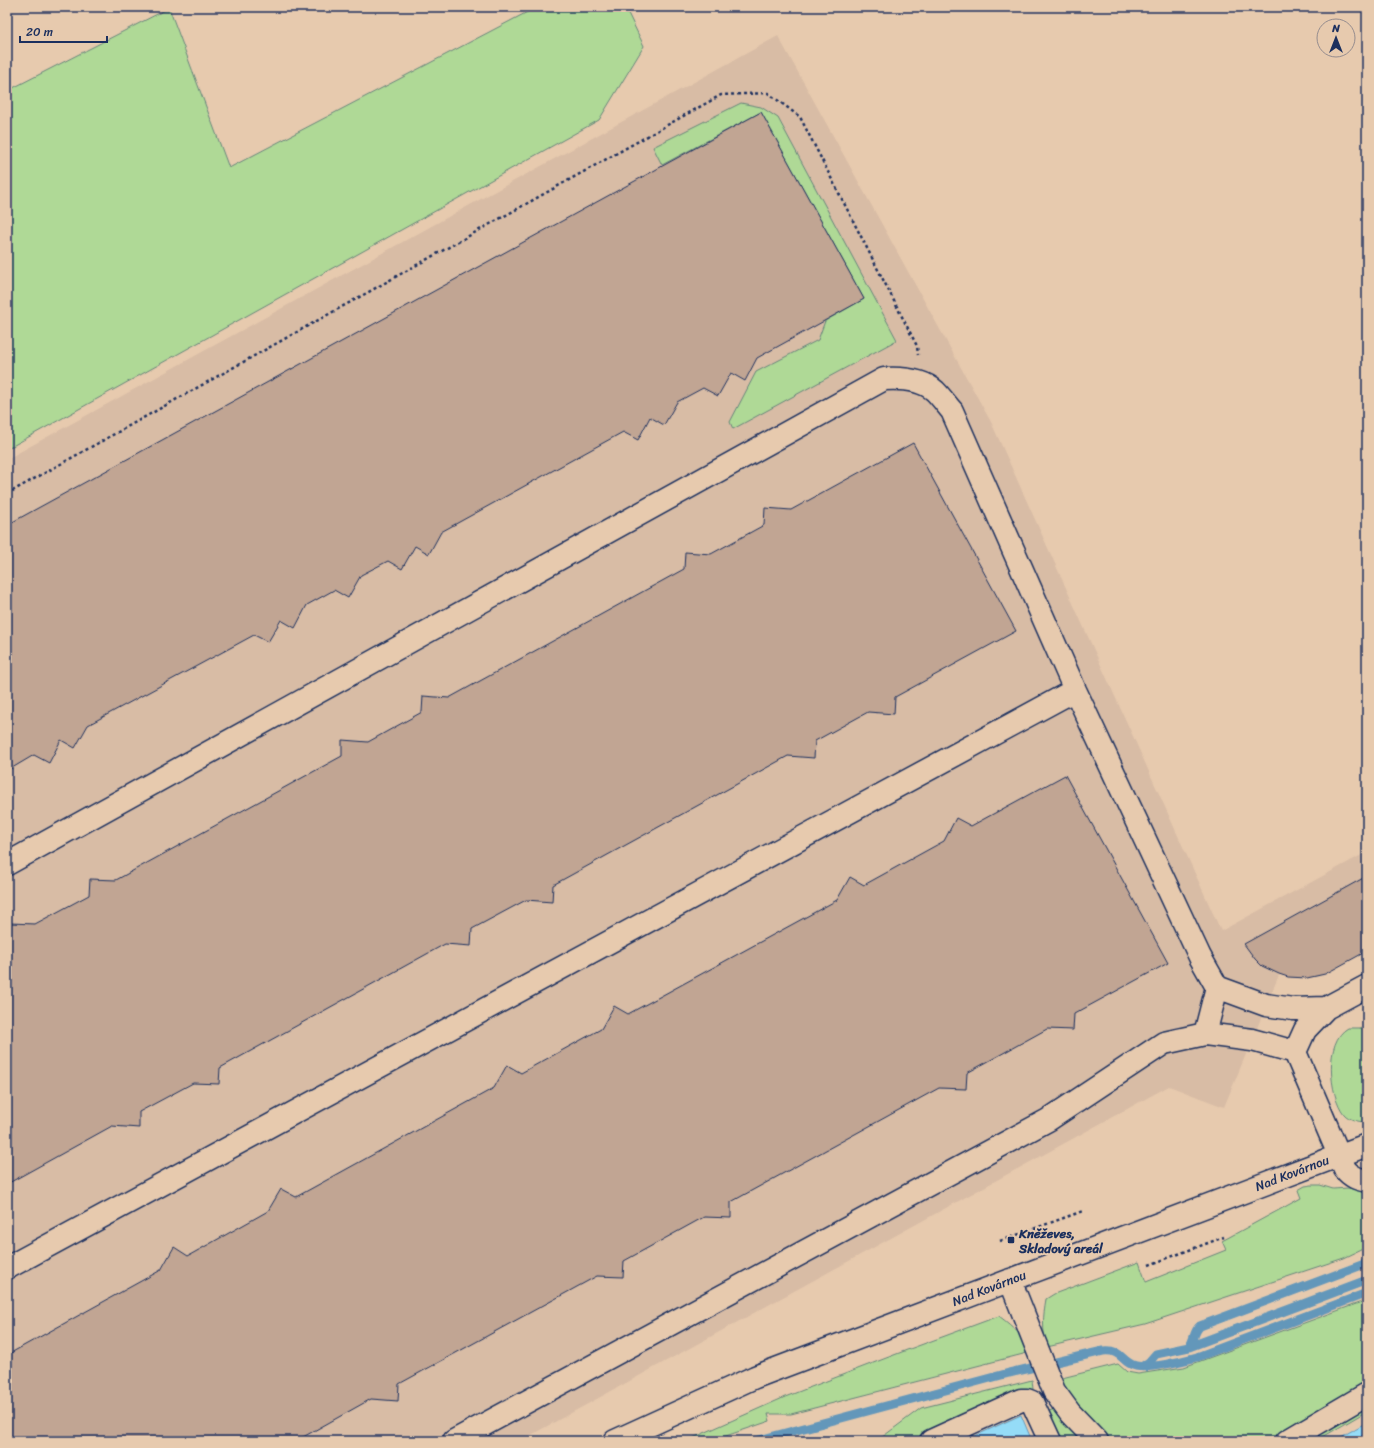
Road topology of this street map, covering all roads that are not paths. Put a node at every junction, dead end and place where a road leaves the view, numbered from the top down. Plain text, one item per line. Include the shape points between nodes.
1 (1075, 690) junction
2 (7, 864) edge
3 (1367, 986) edge
4 (1217, 987) junction
5 (1326, 1008) junction
6 (1206, 1034) junction
7 (1295, 1052) junction
8 (1367, 1145) edge
9 (1339, 1155) junction
10 (1367, 1181) edge
11 (7, 1268) edge
12 (1010, 1280) junction
13 (1052, 1386) junction
14 (1367, 1394) edge
15 (1032, 1402) junction
16 (454, 1441) edge
17 (615, 1441) edge
18 (931, 1441) edge
19 (1050, 1441) edge
20 (1096, 1441) edge
21 (1287, 1441) edge

1 - 2 street via 952,411 934,390 916,381 884,379
1 - 4 street
1 - 11 street
3 - 5 street
4 - 5 street via 1266,1005 1293,1009
4 - 6 street
5 - 7 street via 1305,1030
6 - 7 street via 1252,1040
6 - 16 street via 1164,1043 1048,1120
7 - 9 street
8 - 9 street, Nad Kovárnou
9 - 10 street via 1348,1174
9 - 12 street, Nad Kovárnou
12 - 13 street
12 - 17 street, Nad Kovárnou via 755,1377
13 - 15 street
13 - 20 street via 1070,1412
14 - 21 street
15 - 18 street via 1019,1400
15 - 19 street

